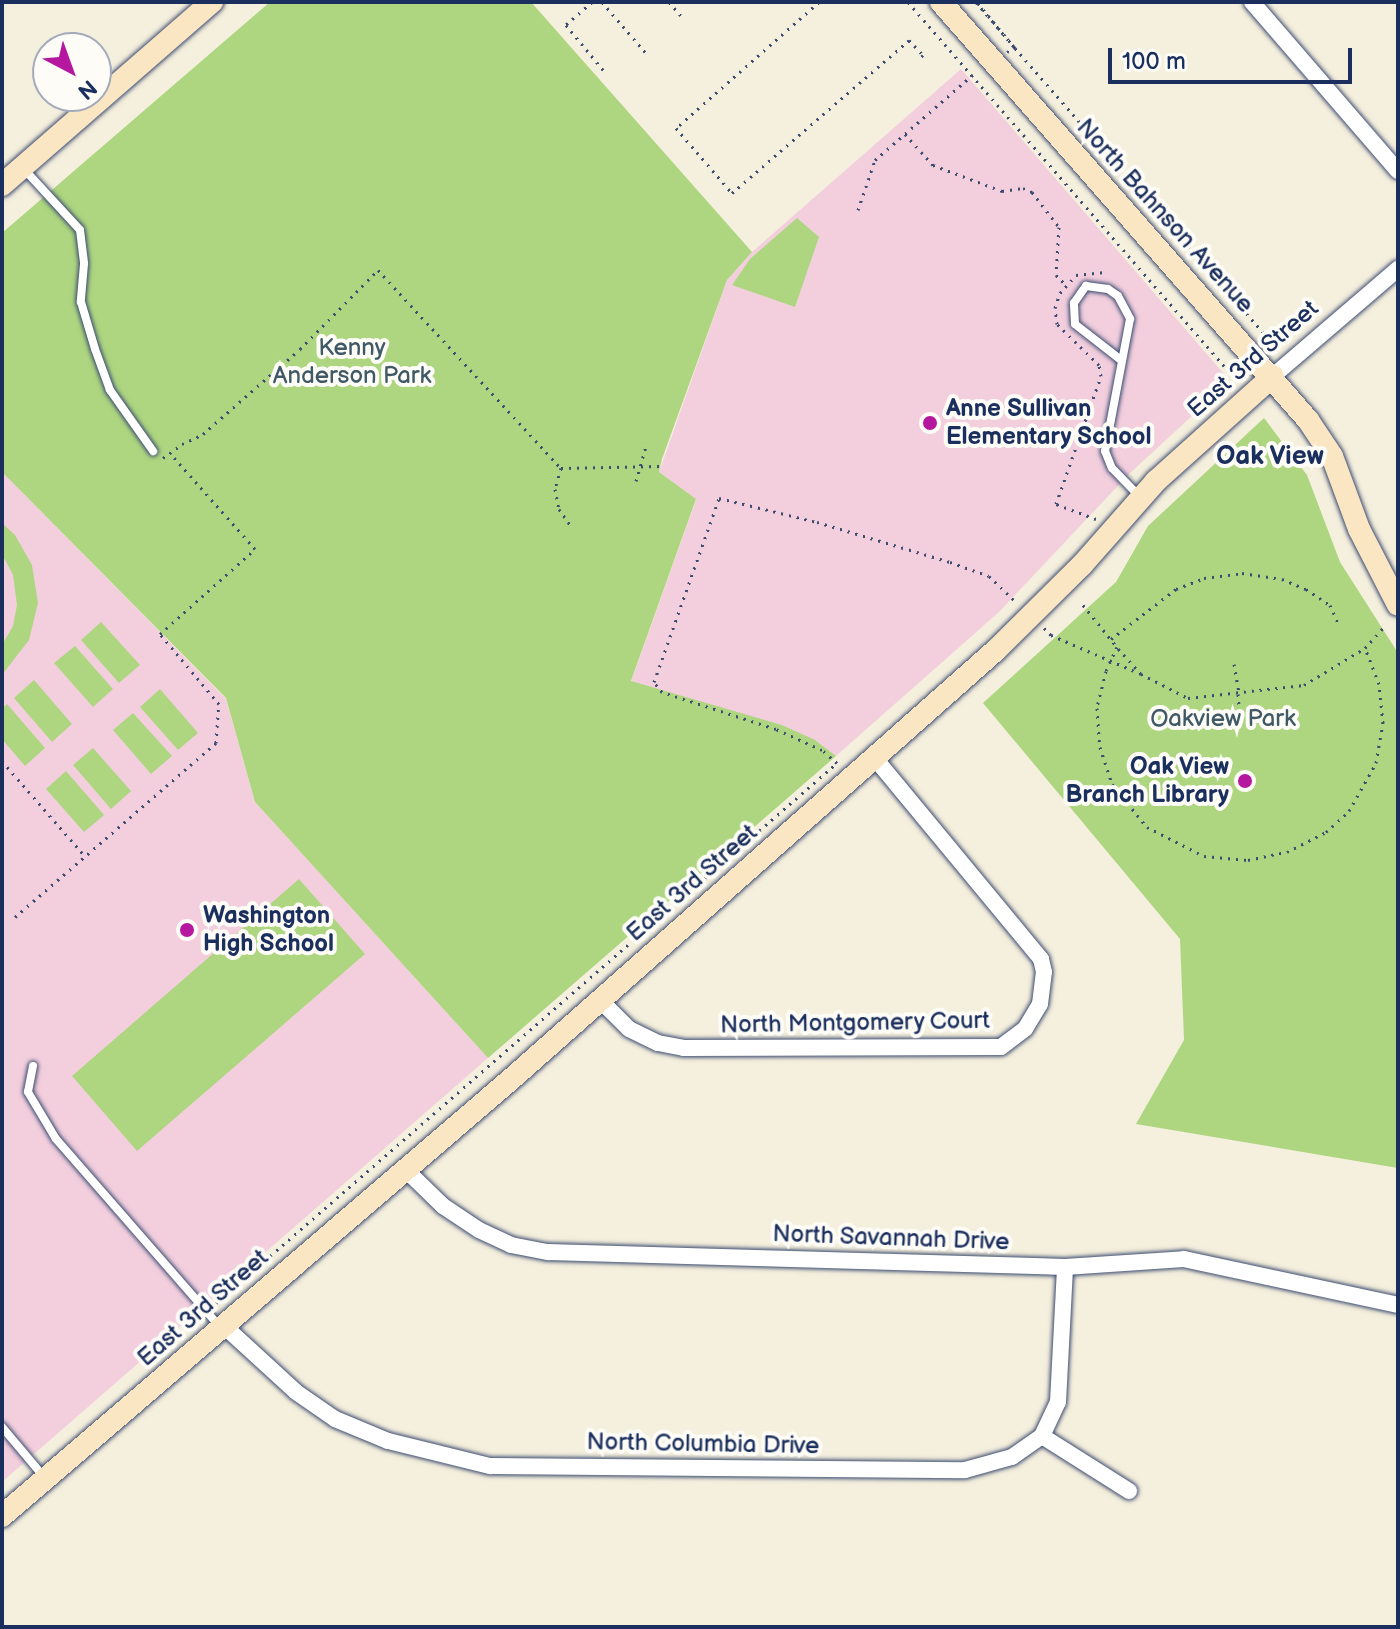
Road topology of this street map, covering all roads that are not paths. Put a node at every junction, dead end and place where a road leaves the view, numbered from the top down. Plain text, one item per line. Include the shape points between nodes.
1 (212, 2) edge
2 (941, 2) edge
3 (1252, 2) edge
4 (22, 167) junction
5 (1398, 171) edge
6 (2, 185) edge
7 (1398, 269) edge
8 (1121, 360) junction
9 (1273, 376) junction
10 (153, 451) dead end
11 (1141, 497) junction
12 (1398, 605) edge
13 (875, 758) junction
14 (599, 999) junction
15 (33, 1066) dead end
16 (405, 1169) junction
17 (1065, 1267) junction
18 (1398, 1305) edge
19 (222, 1326) junction
20 (2, 1427) edge
21 (1042, 1436) junction
22 (46, 1478) junction
23 (1129, 1491) dead end
24 (2, 1516) edge

1 - 4 street
2 - 9 street, North Bahnson Avenue
3 - 5 street
4 - 6 street
4 - 10 lane via 80,230 81,302 95,349 110,390
7 - 9 street, East 3rd Street
8 - 8 lane via 1130,319 1118,296 1086,286 1074,303 1075,324
8 - 11 lane via 1105,451 1112,468
9 - 11 street, East 3rd Street
9 - 12 street, North Bahnson Avenue via 1332,456 1359,529
11 - 13 street, East 3rd Street via 1082,565
13 - 14 street, East 3rd Street
13 - 14 street, North Montgomery Court via 1041,959 1040,1004 1025,1029 1001,1047 684,1048 629,1029
14 - 16 street, East 3rd Street
15 - 19 lane via 28,1092 56,1139
16 - 17 street, North Savannah Drive via 443,1206 479,1230 511,1245 548,1252
16 - 19 street, East 3rd Street
17 - 18 street, North Savannah Drive via 1184,1259
17 - 21 street via 1058,1402
19 - 21 street, North Columbia Drive via 335,1419 388,1441 490,1466 965,1470 1012,1457
19 - 22 street, East 3rd Street
20 - 22 lane
21 - 23 street
22 - 24 street, East 3rd Street

